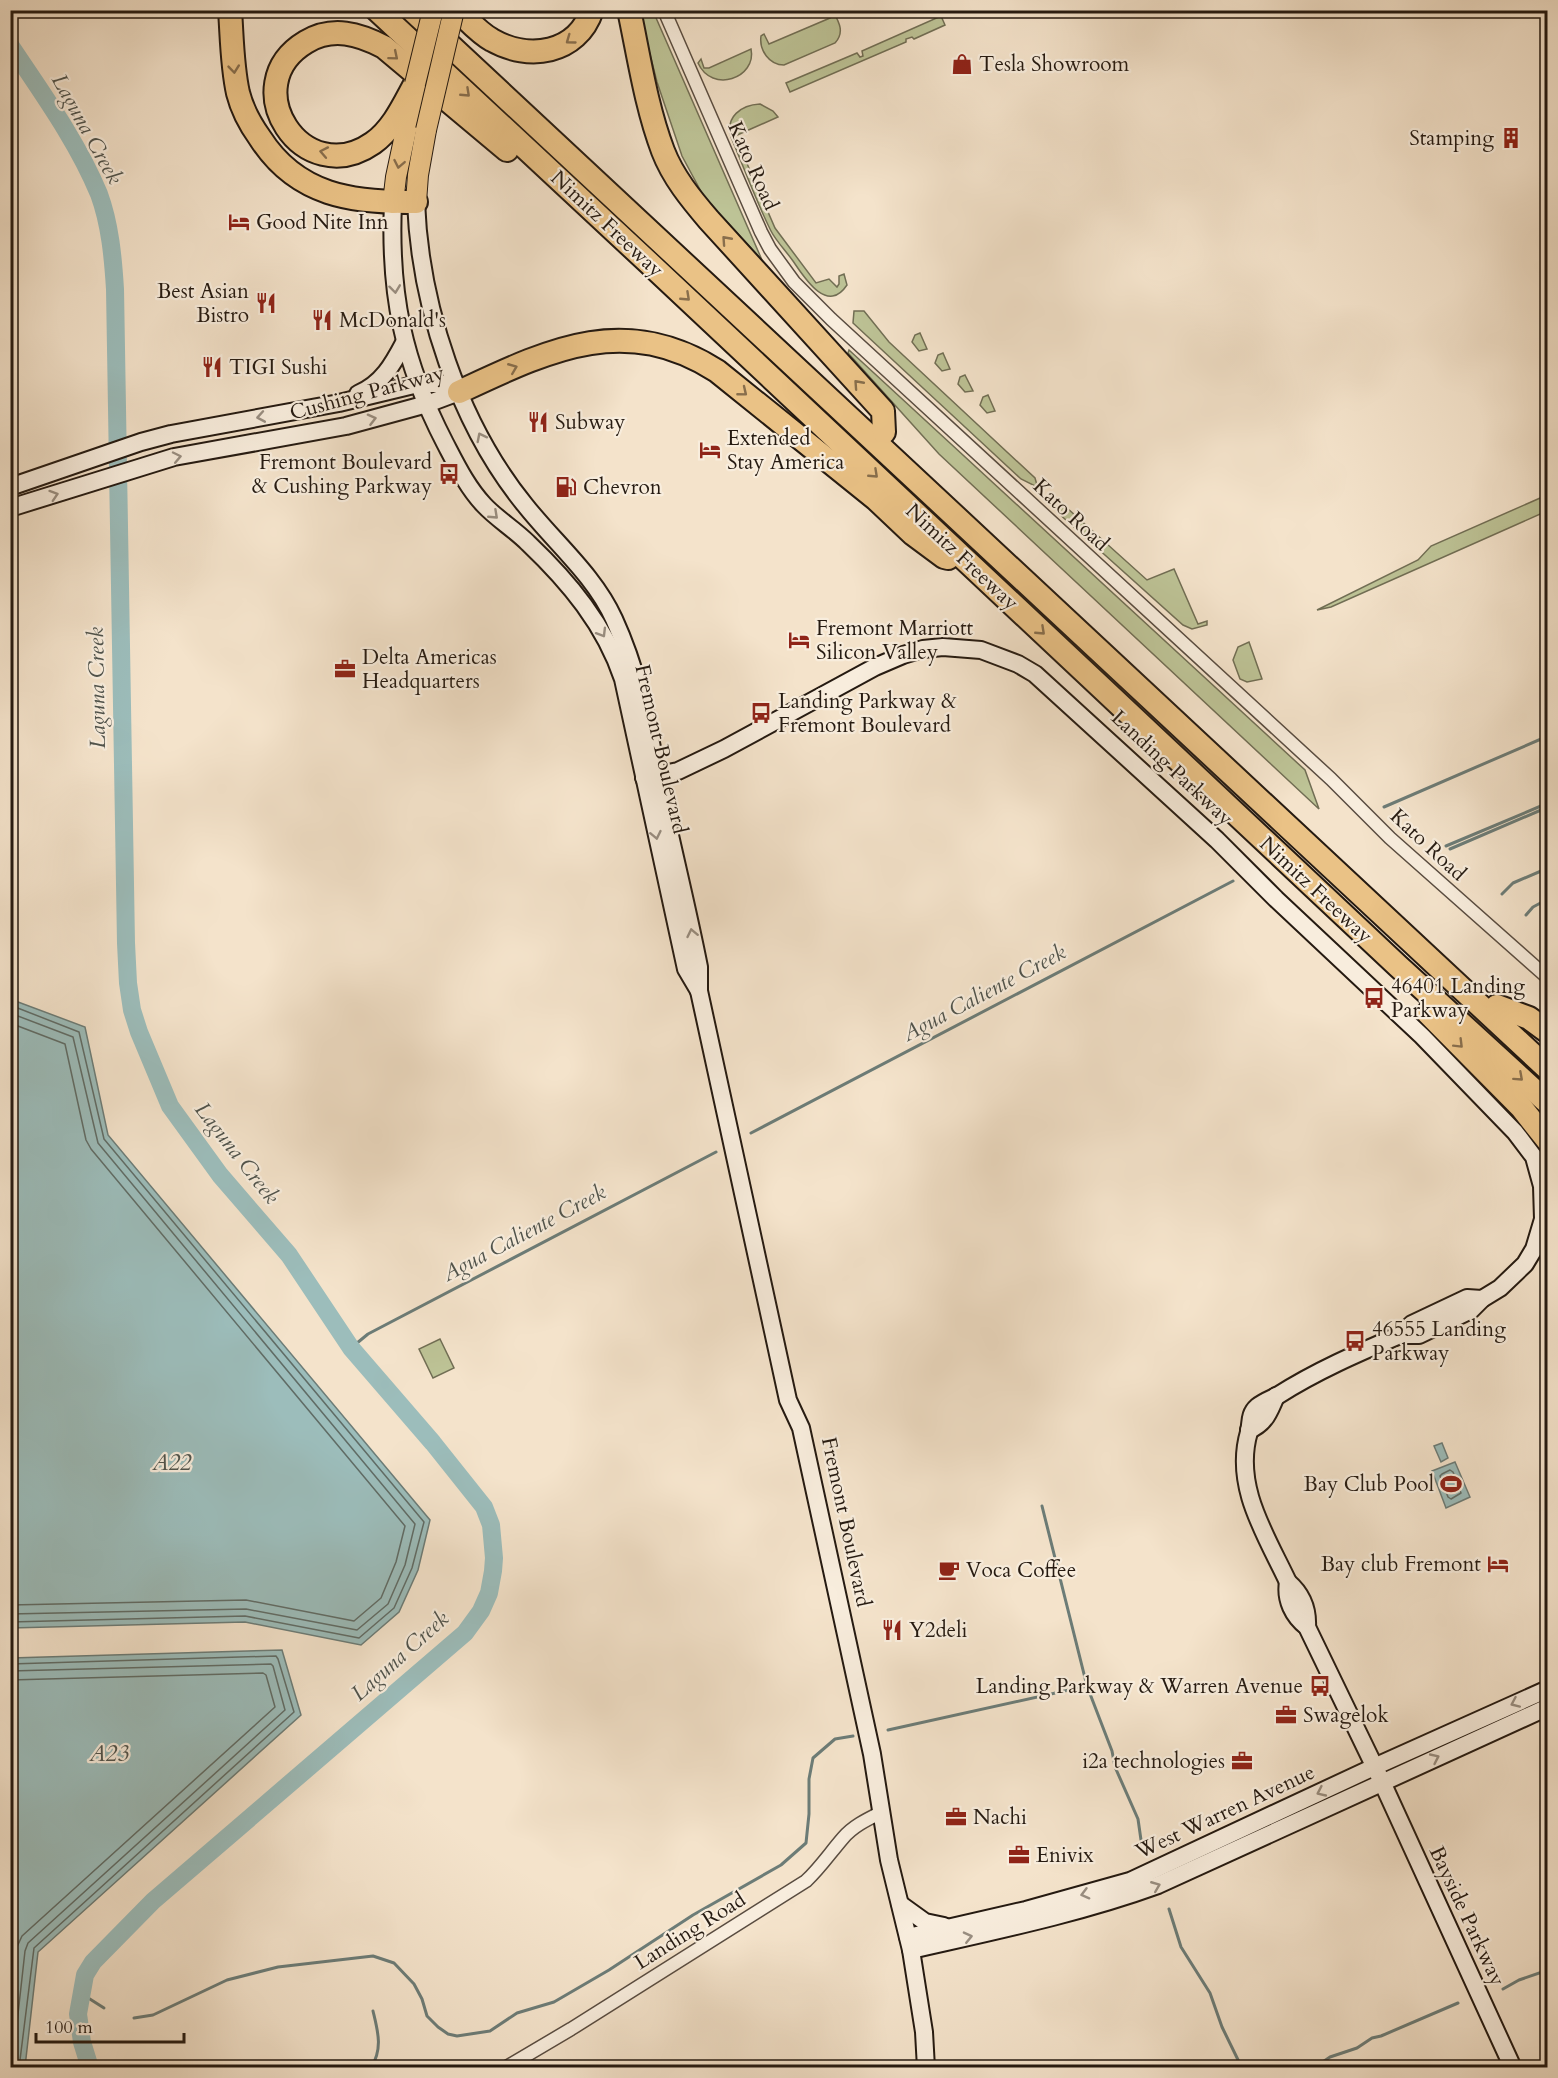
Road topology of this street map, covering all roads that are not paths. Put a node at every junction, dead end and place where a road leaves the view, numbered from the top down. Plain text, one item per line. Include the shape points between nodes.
1 (230, 10) edge
2 (377, 10) edge
3 (411, 10) edge
4 (431, 10) edge
5 (455, 10) edge
6 (592, 10) edge
7 (628, 10) edge
8 (664, 10) edge
9 (416, 84) joint
10 (410, 124) junction
11 (416, 202) junction
12 (393, 203) junction
13 (649, 263) junction
14 (404, 343) junction
15 (418, 384) junction
16 (459, 392) junction
17 (339, 403) junction
18 (427, 404) junction
19 (884, 432) junction
20 (10, 487) edge
21 (10, 508) edge
22 (526, 541) junction
23 (571, 556) junction
24 (968, 562) junction
25 (569, 585) junction
26 (605, 603) junction
27 (651, 777) junction
28 (1398, 966) junction
29 (1548, 978) edge
30 (1497, 1006) junction
31 (1548, 1032) edge
32 (1548, 1053) edge
33 (1548, 1069) edge
34 (1548, 1103) edge
35 (1547, 1141) edge
36 (1548, 1689) edge
37 (1548, 1707) edge
38 (1374, 1767) junction
39 (1382, 1782) junction
40 (882, 1812) junction
41 (900, 1904) junction
42 (951, 1927) junction
43 (909, 1943) junction
44 (505, 2067) edge
45 (926, 2067) edge
46 (1513, 2067) edge

1 -> 12 highway via 238,94 246,116 270,154 292,174 318,189 341,197
2 -> 13 highway, Nimitz Freeway
3 - 33 highway
4 - 9 main road, bridge
4 - 19 highway, Nimitz Freeway
6 -> 5 highway via 577,36 559,47 535,52 514,50 491,39
5 - 10 main road, Fremont Boulevard, bridge
19 -> 7 highway via 883,411 709,220 677,178 654,120
8 - 29 street, Kato Road via 761,232 794,282 1390,838
9 - 10 highway
10 - 11 main road, Fremont Boulevard via 418,175
10 -> 12 main road, Fremont Boulevard
10 -> 13 highway via 387,130 357,151 326,154 310,149 296,141 279,114 276,86 280,69 298,47 324,34 363,37 384,47
11 - 12 highway
11 - 16 main road, Fremont Boulevard via 419,250 428,296
12 -> 14 main road, Fremont Boulevard via 394,282
13 -> 24 highway, Nimitz Freeway
14 - 15 main road, Fremont Boulevard
14 - 17 main road via 391,368 376,384
15 - 16 main road, Cushing Parkway via 444,384
15 - 17 main road, Cushing Parkway
15 - 18 main road, Fremont Boulevard
16 - 18 main road, Cushing Parkway
23 -> 16 main road, Fremont Boulevard via 507,481
16 -> 24 highway via 572,346 596,341 649,342 672,348 717,372 944,557
17 -> 20 main road, Cushing Parkway via 141,442
21 -> 18 main road, Cushing Parkway via 183,455 326,430
18 -> 22 main road, Fremont Boulevard via 471,488 483,504
19 - 30 highway, Nimitz Freeway
22 - 23 main road via 541,546 554,557
22 - 25 main road, Fremont Boulevard
23 - 26 main road, Fremont Boulevard
24 -> 28 highway, Nimitz Freeway
25 - 26 main road via 577,586 595,602
25 -> 27 main road, Fremont Boulevard via 617,662
26 - 27 main road, Fremont Boulevard via 624,641 643,697
27 - 38 main road, Landing Parkway via 678,771 728,747 903,655 944,647 981,651 1009,660 1035,674 1217,840 1422,1036 1526,1145 1542,1186 1543,1219 1525,1264 1471,1310 1419,1335 1400,1335 1301,1380 1276,1396 1259,1426 1249,1430 1244,1450 1245,1476 1255,1512 1288,1582 1298,1590 1308,1613 1307,1627
27 - 40 main road, Fremont Boulevard via 699,968 699,991 788,1400 806,1449
28 -> 34 highway, Nimitz Freeway
28 -> 35 highway via 1411,996 1521,1107
30 - 31 highway via 1529,1018
30 - 32 highway, Nimitz Freeway
36 -> 38 main road, West Warren Avenue
39 -> 37 main road, West Warren Avenue
38 - 39 main road, Landing Parkway
38 -> 42 main road, West Warren Avenue via 1130,1881
43 -> 39 main road, West Warren Avenue via 1030,1923 1127,1896
39 - 46 main road, Bayside Parkway
40 - 41 main road, Fremont Boulevard
40 - 44 street, Landing Road via 842,1838 806,1881
41 - 42 main road via 925,1922
41 - 43 main road, Fremont Boulevard
42 - 43 main road, West Warren Avenue
43 - 45 main road, Fremont Boulevard

